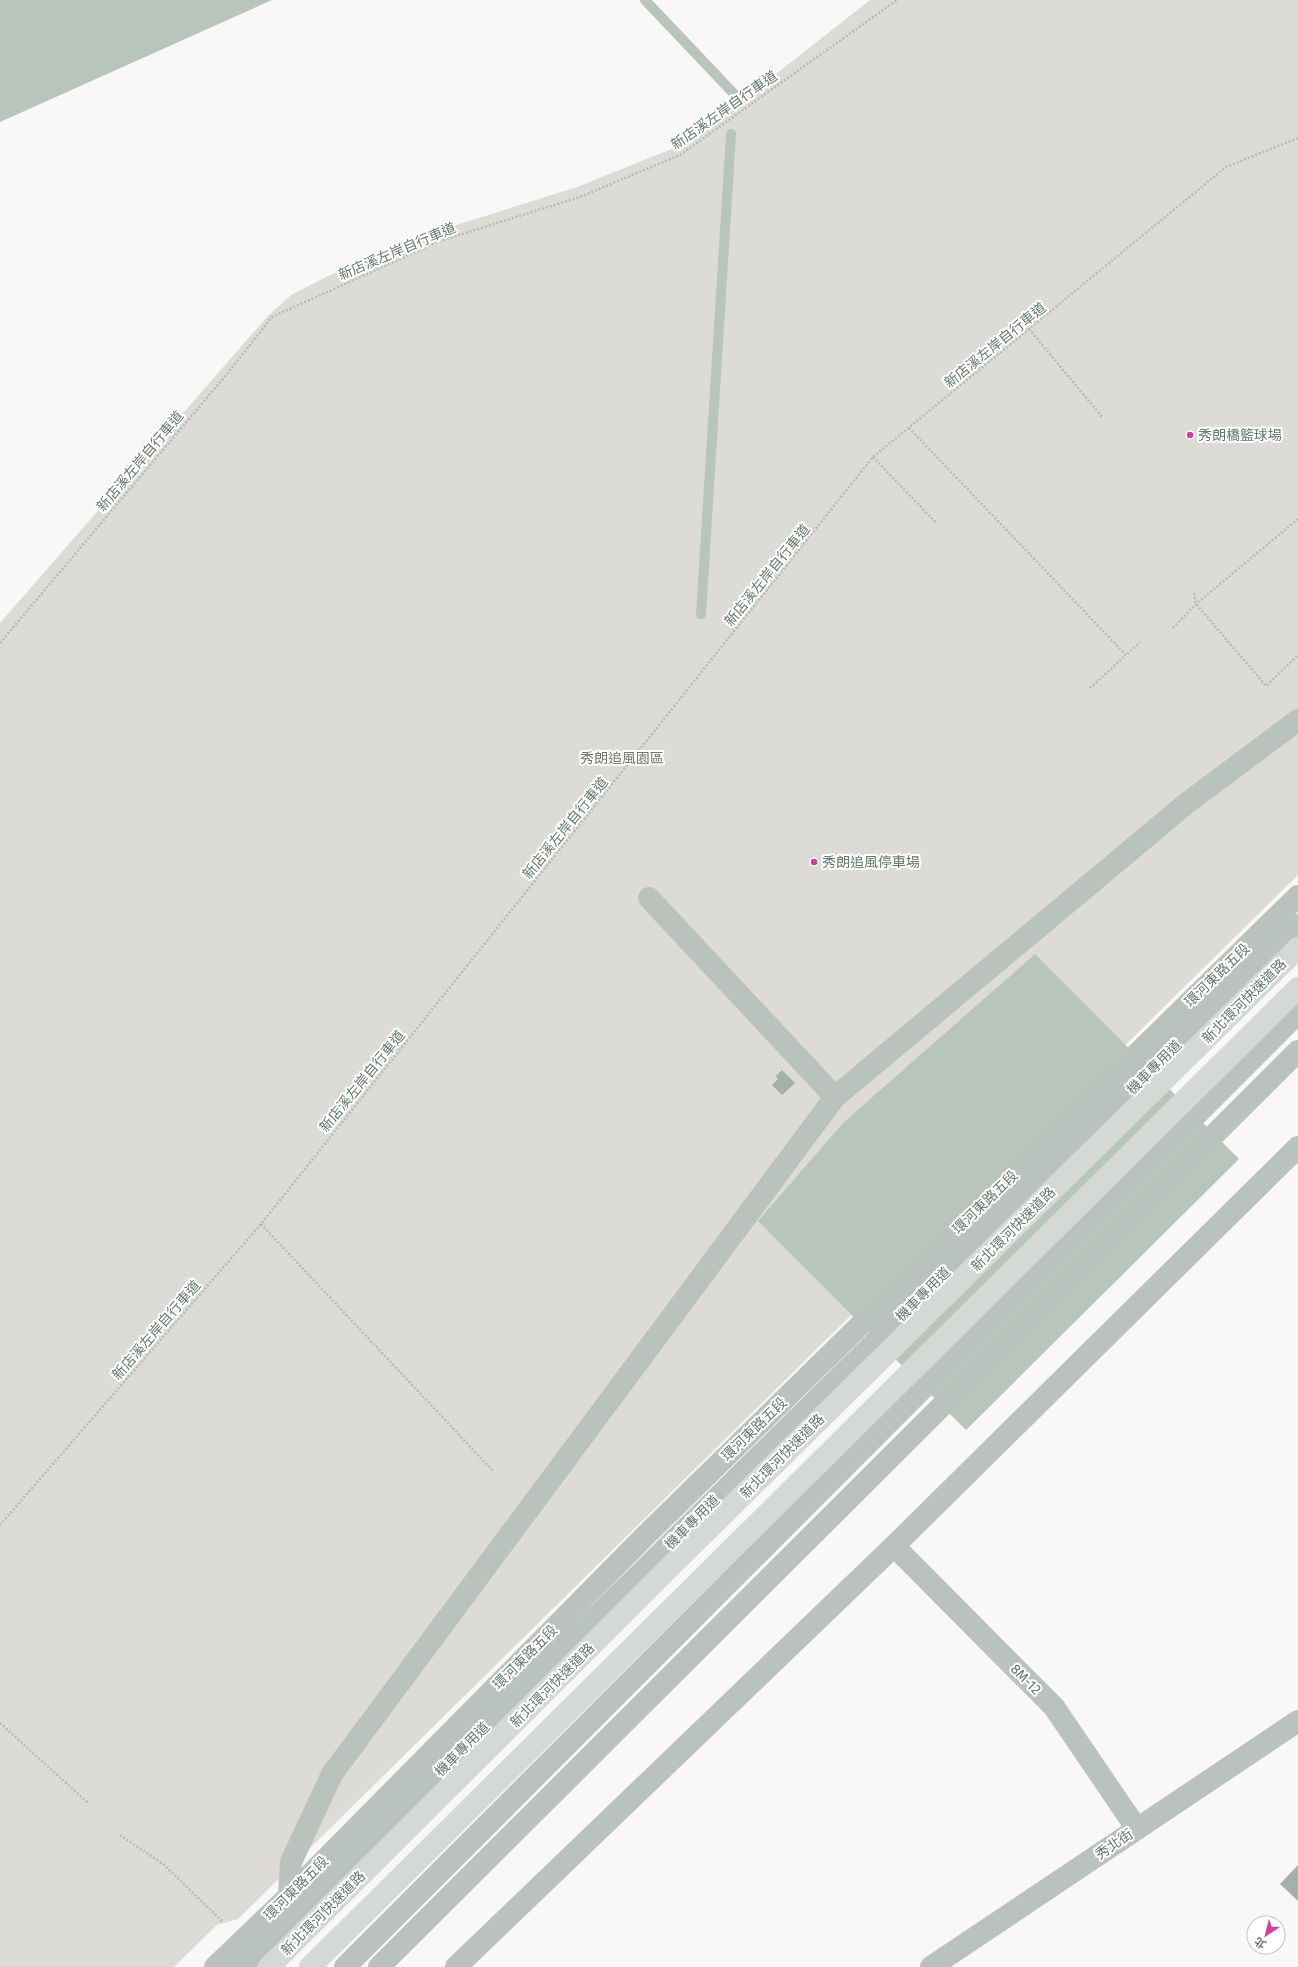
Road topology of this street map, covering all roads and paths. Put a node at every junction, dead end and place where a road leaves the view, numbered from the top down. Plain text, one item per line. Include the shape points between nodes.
1 (897, 0) edge
2 (1298, 138) edge
3 (1030, 329) junction
4 (1103, 418) dead end
5 (909, 428) junction
6 (873, 457) junction
7 (1298, 519) edge
8 (936, 523) dead end
9 (1194, 593) dead end
10 (1196, 604) junction
11 (1172, 628) dead end
12 (1140, 642) dead end
13 (0, 643) edge
14 (1126, 655) junction
15 (1298, 655) edge
16 (1090, 688) dead end
17 (1298, 720) edge
18 (1298, 896) edge
19 (649, 898) dead end
20 (1298, 925) edge
21 (1298, 948) edge
22 (1298, 988) edge
23 (1298, 1013) edge
24 (1298, 1051) edge
25 (835, 1097) junction
26 (1298, 1147) edge
27 (261, 1224) junction
28 (493, 1470) dead end
29 (0, 1525) edge
30 (894, 1546) junction
31 (1298, 1721) edge
32 (0, 1723) edge
33 (88, 1803) dead end
34 (1137, 1829) junction
35 (120, 1835) dead end
36 (288, 1896) junction
37 (225, 1923) dead end
38 (215, 1967) edge
39 (241, 1967) edge
40 (269, 1967) edge
41 (310, 1967) edge
42 (345, 1967) edge
43 (379, 1967) edge
44 (456, 1967) edge
45 (931, 1967) edge

1 - 13 path, 新店溪左岸自行車道 via 680,155 580,196 440,241 272,317
2 - 3 path, 新店溪左岸自行車道 via 1226,167
3 - 4 path
3 - 5 path, 新店溪左岸自行車道
5 - 6 path, 新店溪左岸自行車道
5 - 14 path
6 - 8 path
6 - 27 path, 新店溪左岸自行車道
7 - 10 path
9 - 10 path
10 - 11 path
10 - 15 path via 1266,686
12 - 14 path
14 - 16 path
17 - 25 street via 1188,803
18 - 36 street, 環河東路五段 via 646,1535
19 - 25 street
20 - 39 street, 機車專用道
21 - 40 highway, 新北環河快速道路 via 675,1562
22 - 41 highway, 新北環河快速道路
23 - 42 street
24 - 43 street
25 - 36 street via 332,1774 291,1862
26 - 30 street
27 - 28 path
27 - 29 path, 新店溪左岸自行車道
30 - 34 street, 8M-12 via 1054,1706
30 - 44 street
31 - 34 street, 秀北街
32 - 33 path
34 - 45 street, 秀北街
35 - 37 path via 163,1864
36 - 38 street, 環河東路五段

